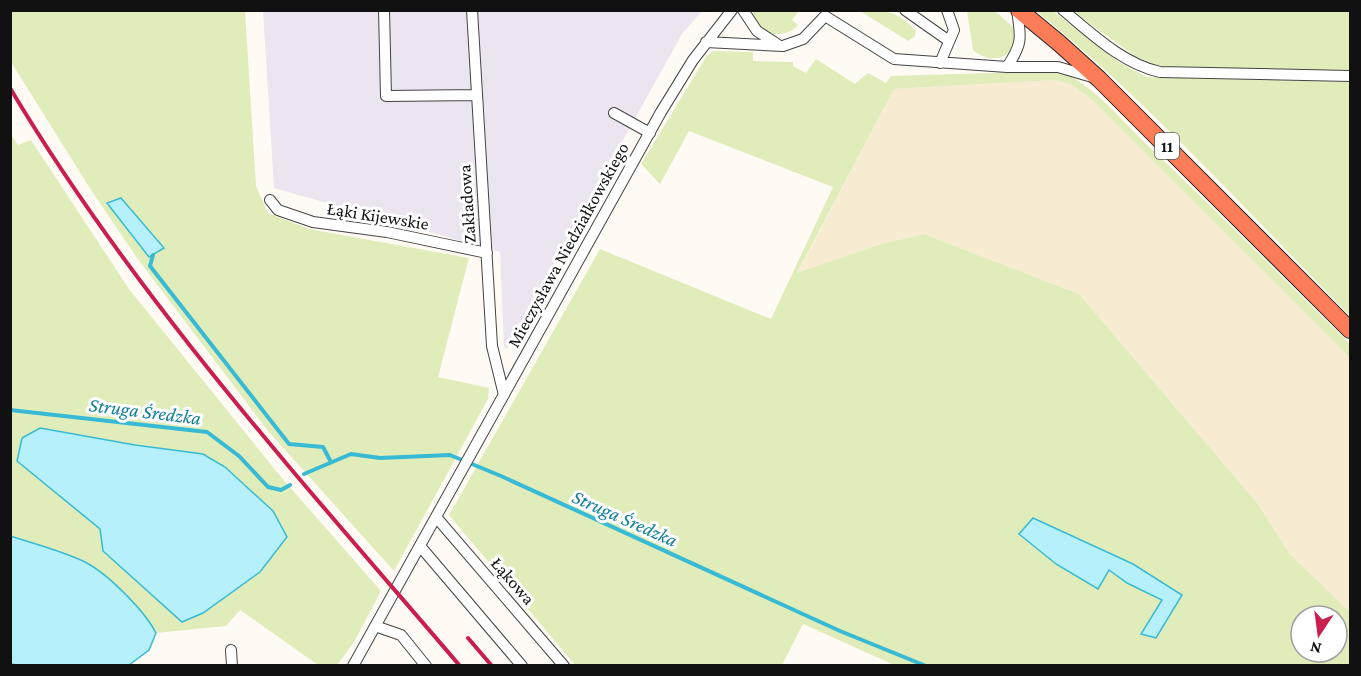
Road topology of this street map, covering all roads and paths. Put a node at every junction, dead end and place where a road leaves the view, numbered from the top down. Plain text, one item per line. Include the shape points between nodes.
1 (384, 10) edge
2 (472, 10) edge
3 (732, 10) edge
4 (743, 10) edge
5 (905, 10) edge
6 (947, 10) edge
7 (1018, 10) edge
8 (1064, 10) edge
9 (827, 13) edge
10 (949, 41) junction
11 (706, 42) junction
12 (783, 46) junction
13 (940, 63) junction
14 (1006, 67) junction
15 (1350, 76) edge
16 (1099, 80) junction
17 (477, 95) junction
18 (614, 113) dead end
19 (650, 133) junction
20 (270, 200) dead end
21 (487, 253) junction
22 (1350, 330) edge
23 (504, 395) junction
24 (436, 517) junction
25 (420, 546) junction
26 (375, 626) junction
27 (231, 650) dead end
28 (232, 666) edge
29 (352, 666) edge
30 (426, 666) edge
31 (522, 666) edge
32 (564, 666) edge

1 - 17 street via 386,96
2 - 17 street, Zakładowa
3 - 11 street, Mieczysława Niedziałkowskiego
4 - 12 street via 757,31
5 - 10 street
6 - 10 street via 954,30
7 - 14 street via 1018,50
7 - 16 highway, 11
8 - 15 street via 1143,68 1160,72
9 - 12 street via 802,39
9 - 13 street via 894,59
10 - 13 street
11 - 12 street
11 - 19 street, Mieczysława Niedziałkowskiego
13 - 14 street
14 - 16 street via 1059,67
16 - 22 highway, 11
17 - 21 street, Zakładowa
18 - 19 street
19 - 23 street, Mieczysława Niedziałkowskiego
20 - 21 street, Łąki Kijewskie via 278,210 313,222 387,232
21 - 23 street, Zakładowa via 492,346
23 - 24 street, Mieczysława Niedziałkowskiego
24 - 25 street
24 - 32 street, Łąkowa
25 - 26 street
25 - 31 street
26 - 29 street
26 - 30 street via 401,635
27 - 28 street

